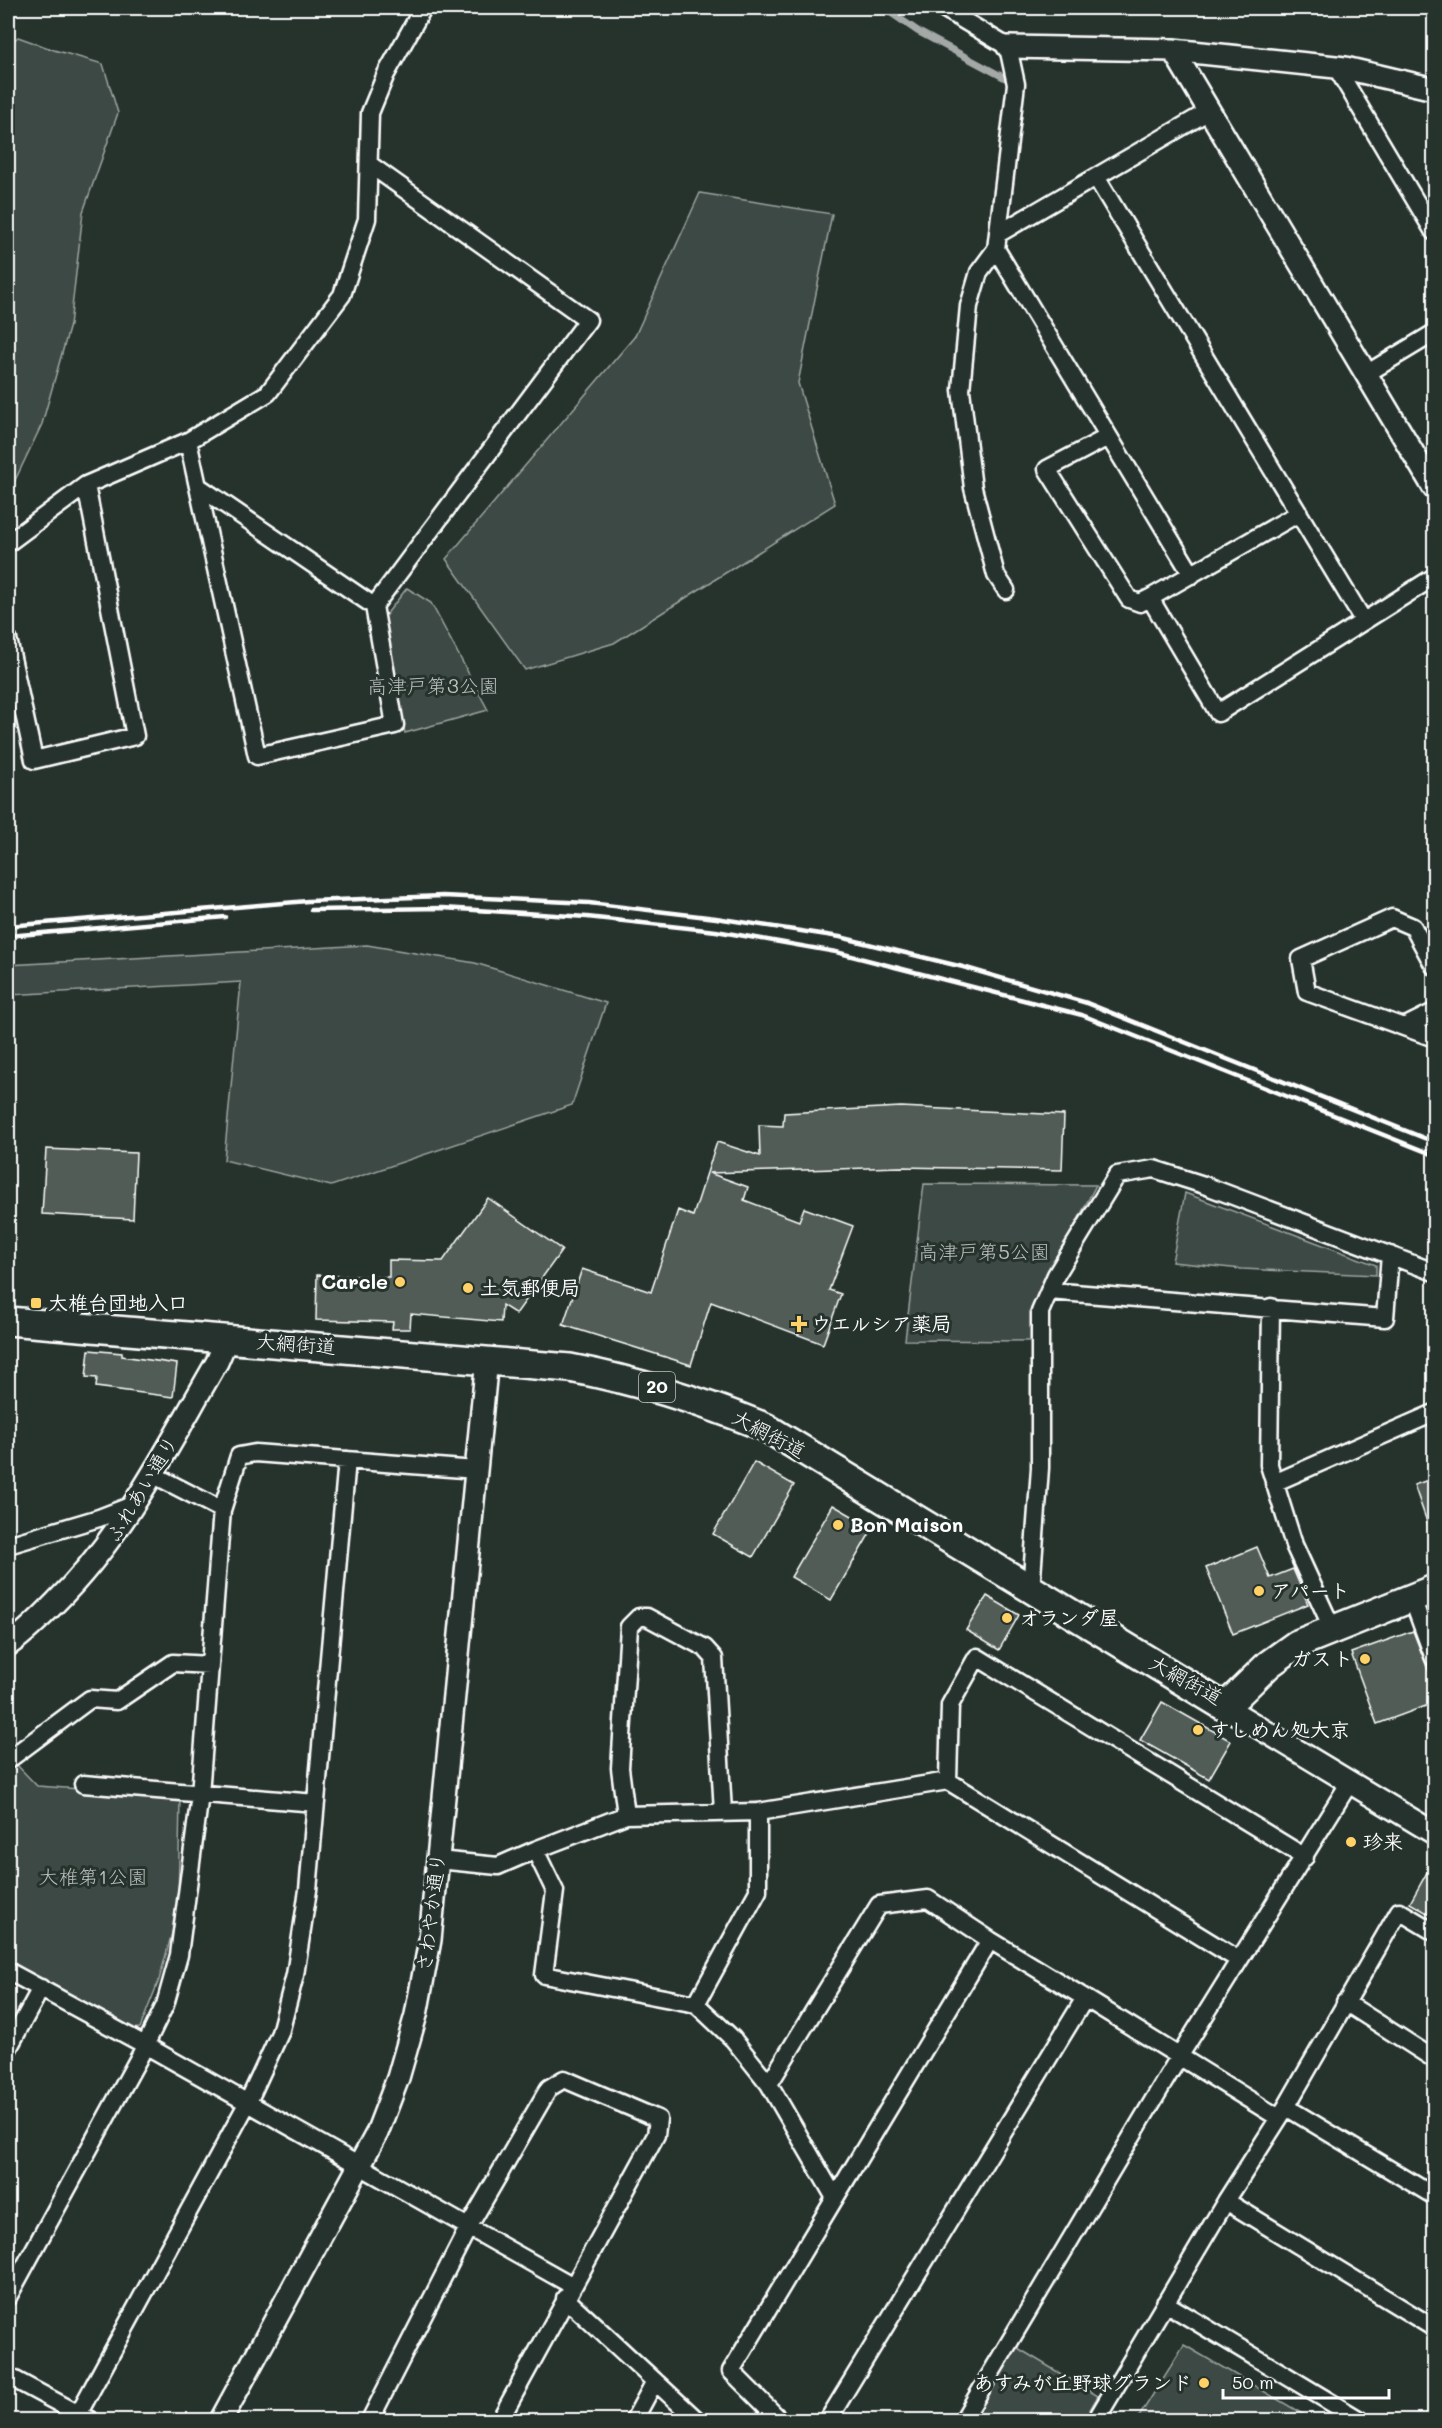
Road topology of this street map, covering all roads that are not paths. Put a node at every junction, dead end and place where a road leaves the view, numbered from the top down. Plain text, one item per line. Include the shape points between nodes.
1 (423, 8) edge
2 (944, 8) edge
3 (1008, 47) junction
4 (1173, 50) junction
5 (1336, 67) junction
6 (1434, 89) edge
7 (1209, 111) junction
8 (369, 164) junction
9 (1096, 177) junction
10 (1434, 232) edge
11 (997, 242) junction
12 (1434, 333) edge
13 (1366, 374) junction
14 (1108, 437) junction
15 (188, 441) junction
16 (86, 485) junction
17 (198, 486) junction
18 (1434, 488) edge
19 (1299, 513) junction
20 (8, 543) edge
21 (1192, 575) junction
22 (1434, 577) edge
23 (1006, 590) dead end
24 (1150, 598) junction
25 (374, 606) junction
26 (1363, 620) junction
27 (8, 639) edge
28 (1434, 966) edge
29 (1434, 1012) edge
30 (1404, 1027) junction
31 (1434, 1038) edge
32 (1390, 1255) junction
33 (1434, 1272) edge
34 (1049, 1291) junction
35 (1271, 1306) junction
36 (8, 1321) edge
37 (227, 1339) junction
38 (487, 1359) junction
39 (1434, 1413) edge
40 (347, 1460) junction
41 (476, 1470) junction
42 (152, 1474) junction
43 (1274, 1484) junction
44 (137, 1503) junction
45 (222, 1510) junction
46 (8, 1545) edge
47 (1031, 1590) junction
48 (1423, 1593) edge
49 (1333, 1630) junction
50 (8, 1646) edge
51 (1434, 1658) edge
52 (209, 1665) junction
53 (1225, 1707) junction
54 (8, 1760) edge
55 (948, 1781) junction
56 (1350, 1782) junction
57 (83, 1784) dead end
58 (200, 1794) junction
59 (316, 1803) junction
60 (723, 1812) junction
61 (758, 1812) junction
62 (626, 1815) junction
63 (1434, 1833) edge
64 (535, 1850) junction
65 (1305, 1857) junction
66 (438, 1860) junction
67 (1434, 1932) edge
68 (990, 1940) junction
69 (1239, 1960) junction
70 (8, 1971) edge
71 (41, 1988) junction
72 (1085, 1998) junction
73 (1345, 2002) junction
74 (696, 2004) junction
75 (145, 2045) junction
76 (8, 2049) edge
77 (1179, 2056) junction
78 (1434, 2059) edge
79 (769, 2084) junction
80 (248, 2103) junction
81 (1283, 2112) junction
82 (361, 2166) junction
83 (1434, 2196) edge
84 (835, 2198) junction
85 (1226, 2201) junction
86 (469, 2226) junction
87 (569, 2292) junction
88 (8, 2297) edge
89 (1165, 2303) junction
90 (1434, 2328) edge
91 (8, 2376) edge
92 (655, 2381) junction
93 (81, 2418) edge
94 (221, 2421) edge
95 (370, 2421) edge
96 (500, 2421) edge
97 (634, 2421) edge
98 (698, 2421) edge
99 (780, 2421) edge
100 (828, 2421) edge
101 (963, 2421) edge
102 (1096, 2421) edge
103 (1360, 2421) edge

1 - 8 street via 386,74 370,113
2 - 3 street
3 - 4 street
3 - 11 street via 1016,84
4 - 5 street
4 - 7 street
5 - 6 street
5 - 10 street
7 - 9 street
7 - 13 street
8 - 15 street via 367,219 342,295 268,393
8 - 25 street via 588,320
9 - 11 street
9 - 19 street
11 - 14 street
11 - 23 street via 979,272 969,306 961,390 973,488 996,575
12 - 13 street
13 - 18 street
14 - 21 street
14 - 24 street via 1047,469 1129,599 1140,603
15 - 16 street
15 - 17 street
16 - 20 street
16 - 27 street via 135,736 34,760
17 - 25 street
17 - 25 street via 257,756 395,724
19 - 21 street
19 - 26 street
21 - 24 street
22 - 26 street
24 - 26 street via 1218,713
28 - 30 street via 1413,927 1392,918 1301,959 1307,992
29 - 30 street
30 - 31 street
32 - 33 street
32 - 34 street via 1154,1169 1117,1175
32 - 35 street via 1385,1318
34 - 35 street
34 - 47 street via 1040,1312 1040,1468
35 - 43 street via 1269,1465
36 - 37 main road, 大網街道 / 20
37 - 38 main road, 大網街道 / 20
37 - 42 street, ふれあい通り
38 - 41 street, さわやか通り
38 - 47 main road, 大網街道 / 20 via 633,1380 703,1401 765,1427
39 - 43 street
40 - 41 street
40 - 45 street via 255,1453 239,1456
40 - 59 street
41 - 66 street, さわやか通り
42 - 44 street, ふれあい通り
42 - 45 street
43 - 49 street via 1294,1545
44 - 46 street
44 - 50 street, ふれあい通り via 77,1582
45 - 52 street
47 - 53 main road, 大網街道 / 20
48 - 49 main road, 大網街道
48 - 51 street
49 - 53 main road, 大網街道 via 1297,1644 1269,1664
52 - 54 street via 173,1663 117,1701 90,1699
52 - 58 street
53 - 56 street
55 - 61 street
55 - 65 street via 950,1705 977,1657
55 - 69 street
56 - 63 street
56 - 65 street
57 - 58 street
58 - 59 street
58 - 75 street via 179,1955 165,2005
59 - 80 street via 295,1975 280,2033
60 - 61 street
60 - 62 street
60 - 62 street via 714,1658 705,1648 647,1617 639,1617 629,1627 620,1768
61 - 74 street via 758,1892
62 - 64 street
64 - 66 street via 498,1866
64 - 74 street via 555,1891 544,1975
65 - 69 street
66 - 82 street, さわやか通り via 430,1940 416,2015 398,2078
67 - 73 street via 1399,1911
68 - 72 street
68 - 79 street via 928,1899 879,1905
68 - 84 street
69 - 77 street
70 - 71 street
71 - 75 street
71 - 76 street
72 - 77 street
72 - 100 street
73 - 78 street
73 - 81 street
74 - 79 street via 733,2039
75 - 80 street
75 - 88 street
77 - 81 street
77 - 101 street
79 - 84 street
80 - 82 street
80 - 93 street
81 - 83 street
81 - 85 street
82 - 86 street
82 - 94 street, さわやか通り
84 - 99 street via 731,2371
85 - 89 street
85 - 90 street
86 - 87 street
86 - 87 street via 549,2088 564,2079 658,2119 656,2135
86 - 95 street
87 - 92 street
87 - 96 street
89 - 102 street
89 - 103 street
91 - 93 street
92 - 97 street
92 - 98 street

